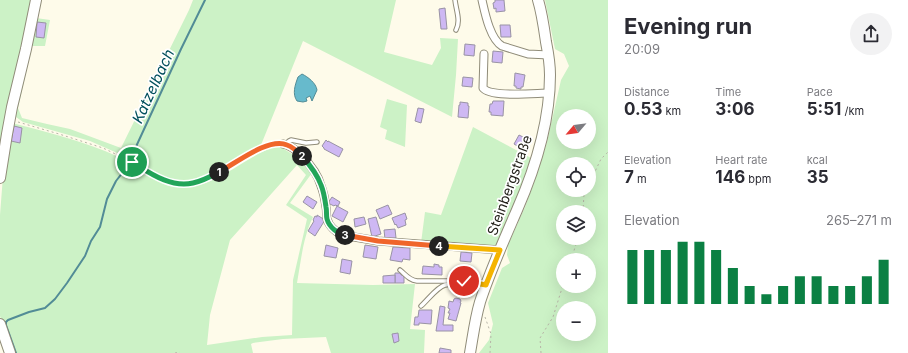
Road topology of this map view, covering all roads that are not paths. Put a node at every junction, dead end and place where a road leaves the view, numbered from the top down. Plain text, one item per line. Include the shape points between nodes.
1 (36, 0) edge
2 (455, 0) edge
3 (482, 0) edge
4 (538, 0) edge
5 (456, 30) dead end
6 (484, 54) dead end
7 (548, 55) junction
8 (549, 93) junction
9 (317, 142) dead end
10 (284, 144) joint
11 (0, 178) edge
12 (500, 250) junction
13 (400, 270) dead end
14 (471, 282) junction
15 (486, 285) junction
16 (421, 306) dead end
17 (0, 324) edge
18 (10, 353) edge
19 (470, 353) edge

1 - 11 main road
2 - 5 lane via 458,20
3 - 7 street via 491,30 499,44 528,54
4 - 7 main road, Steinbergstraße
6 - 8 street via 483,88 487,92
7 - 8 main road, Steinbergstraße
8 - 12 main road, Steinbergstraße via 541,140 526,186
9 - 10 lane via 291,140
10 - 12 street via 295,150 316,174 327,209 327,220 342,235 378,241
12 - 15 main road, Steinbergstraße
13 - 14 lane via 417,281
14 - 15 lane
14 - 16 lane via 464,285 442,286
15 - 19 main road, Steinbergstraße
17 - 18 main road

